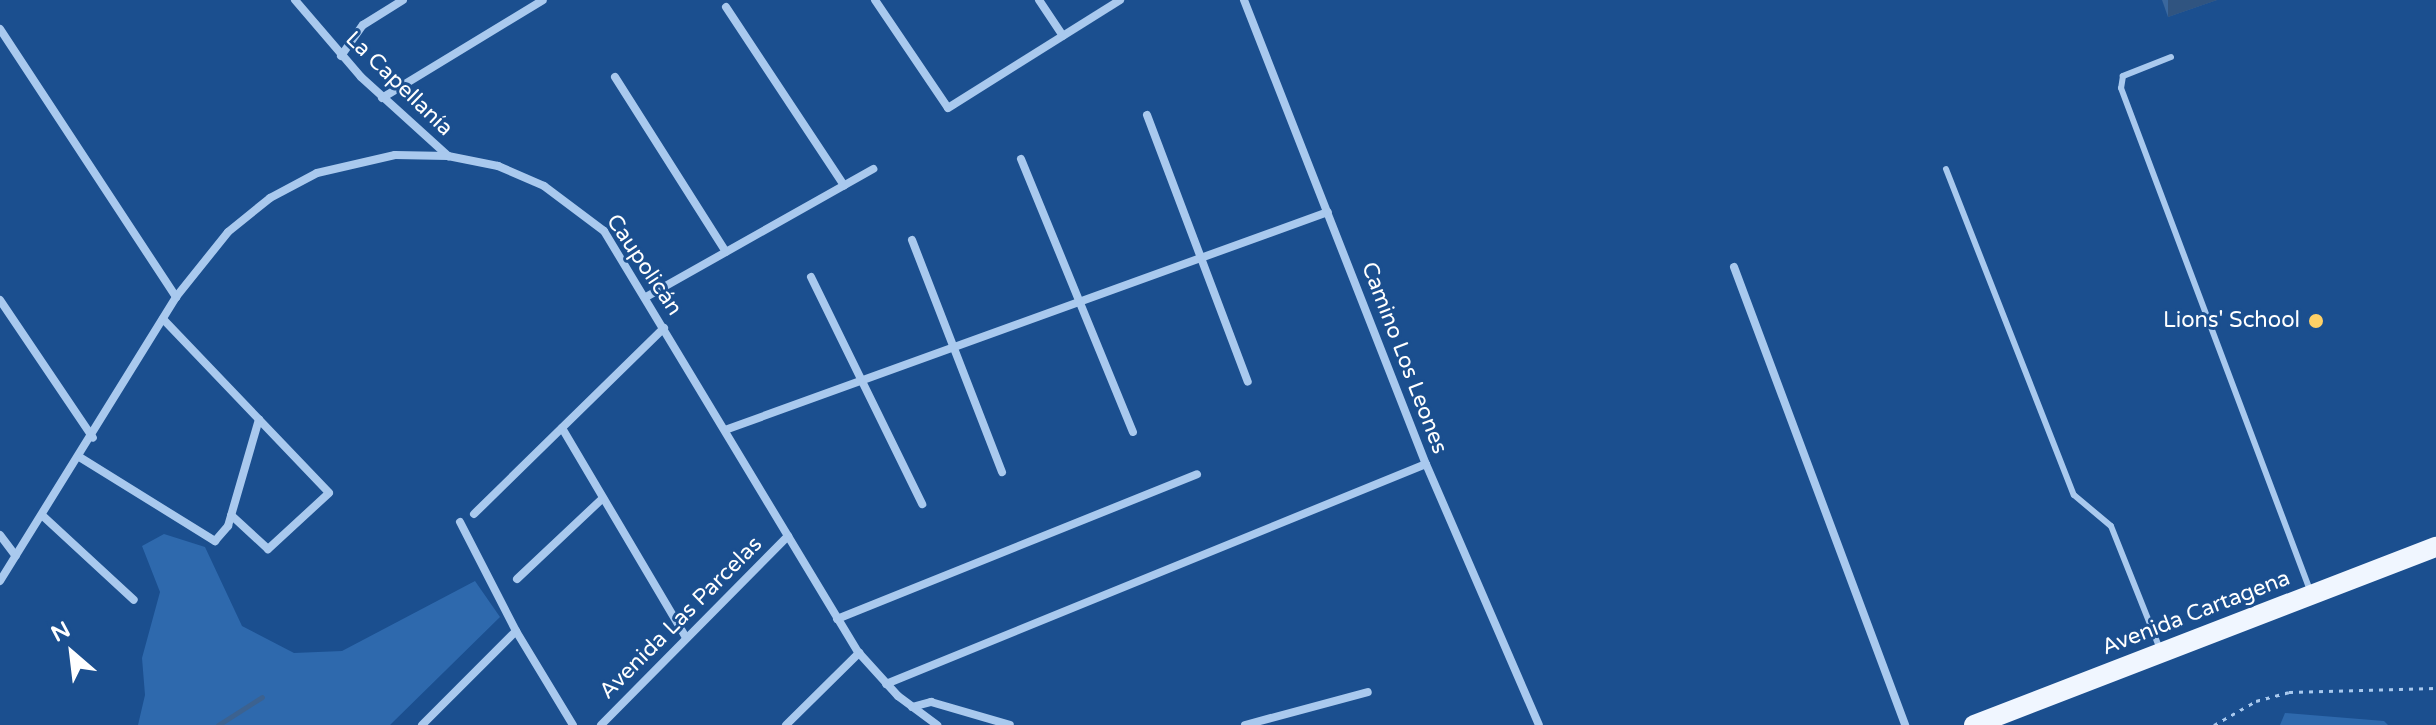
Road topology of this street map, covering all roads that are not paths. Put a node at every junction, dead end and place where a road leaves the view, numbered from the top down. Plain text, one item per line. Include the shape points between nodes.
1 (295, 0) edge
2 (403, 0) edge
3 (543, 0) edge
4 (875, 0) edge
5 (1039, 0) edge
6 (1120, 0) edge
7 (1244, 0) edge
8 (726, 7) dead end
9 (0, 29) edge
10 (1063, 36) junction
11 (341, 56) junction
12 (2171, 57) dead end
13 (615, 77) dead end
14 (382, 98) junction
15 (1147, 115) dead end
16 (448, 156) junction
17 (1021, 159) dead end
18 (873, 169) dead end
19 (1946, 169) dead end
20 (844, 185) junction
21 (1328, 212) junction
22 (912, 240) dead end
23 (726, 252) junction
24 (1201, 257) junction
25 (1734, 267) dead end
26 (811, 277) dead end
27 (176, 297) junction
28 (646, 297) junction
29 (0, 300) edge
30 (1079, 301) junction
31 (163, 319) junction
32 (664, 328) junction
33 (952, 347) junction
34 (862, 379) junction
35 (1248, 382) dead end
36 (259, 419) junction
37 (562, 428) junction
38 (725, 430) junction
39 (1133, 432) dead end
40 (93, 438) junction
41 (81, 458) junction
42 (1426, 464) junction
43 (1002, 472) dead end
44 (1197, 474) dead end
45 (603, 498) junction
46 (922, 504) dead end
47 (474, 514) dead end
48 (231, 515) junction
49 (44, 517) junction
50 (460, 522) dead end
51 (0, 535) edge
52 (788, 536) junction
53 (2436, 547) edge
54 (16, 556) junction
55 (517, 579) dead end
56 (0, 581) edge
57 (2311, 595) junction
58 (134, 600) dead end
59 (837, 619) junction
60 (516, 631) junction
61 (686, 638) junction
62 (2161, 652) junction
63 (859, 653) junction
64 (886, 684) junction
65 (1368, 692) dead end
66 (912, 707) junction
67 (422, 725) edge
68 (573, 725) edge
69 (601, 725) edge
70 (786, 725) edge
71 (937, 725) edge
72 (1010, 725) edge
73 (1245, 725) edge
74 (1539, 725) edge
75 (1905, 725) edge
76 (1974, 725) edge

1 - 11 street, La Capellanía
2 - 11 street via 363,25
3 - 14 street
4 - 10 street via 948,108
5 - 10 street
6 - 10 street
7 - 21 street, Camino Los Leones
8 - 20 street
9 - 27 street
11 - 14 street, La Capellanía
12 - 57 lane via 2123,76 2121,88
13 - 23 street
14 - 16 street, La Capellanía
15 - 24 street
16 - 27 street, Caupolicán via 369,158 293,184 228,232
16 - 28 street, Caupolicán via 498,166 565,199 604,231
17 - 30 street
18 - 20 street
19 - 62 lane via 2074,495 2111,526
20 - 23 street
21 - 24 street
21 - 42 street, Camino Los Leones
22 - 33 street
23 - 28 street
24 - 30 street
24 - 35 street
25 - 75 street
26 - 34 street
27 - 31 street, Caupolicán
28 - 32 street, Caupolicán
29 - 40 street
30 - 33 street
30 - 39 street
31 - 36 street
31 - 40 street, Caupolicán
32 - 37 street
32 - 38 street, Caupolicán
33 - 34 street
33 - 43 street
34 - 38 street
34 - 46 street
36 - 48 street
36 - 48 street via 329,493 268,549
37 - 45 street
37 - 47 street
38 - 52 street, Caupolicán
40 - 41 street, Caupolicán
41 - 48 street via 202,536 220,538
41 - 49 street, Caupolicán
42 - 64 street
42 - 74 street, Camino Los Leones
44 - 59 street
45 - 55 street
45 - 61 street
49 - 54 street, Caupolicán
49 - 58 street
50 - 60 street
51 - 54 street
52 - 59 street, Caupolicán
52 - 61 street, Avenida Las Parcelas
53 - 57 main road, Avenida Cartagena
54 - 56 street, Caupolicán
57 - 62 main road, Avenida Cartagena
59 - 63 street, Caupolicán
60 - 67 street
60 - 68 street
61 - 69 street, Avenida Las Parcelas
62 - 76 main road, Avenida Cartagena
63 - 64 street, Caupolicán
63 - 70 street
64 - 66 street, Caupolicán
65 - 73 street
66 - 71 street, Caupolicán
66 - 72 street via 931,702

